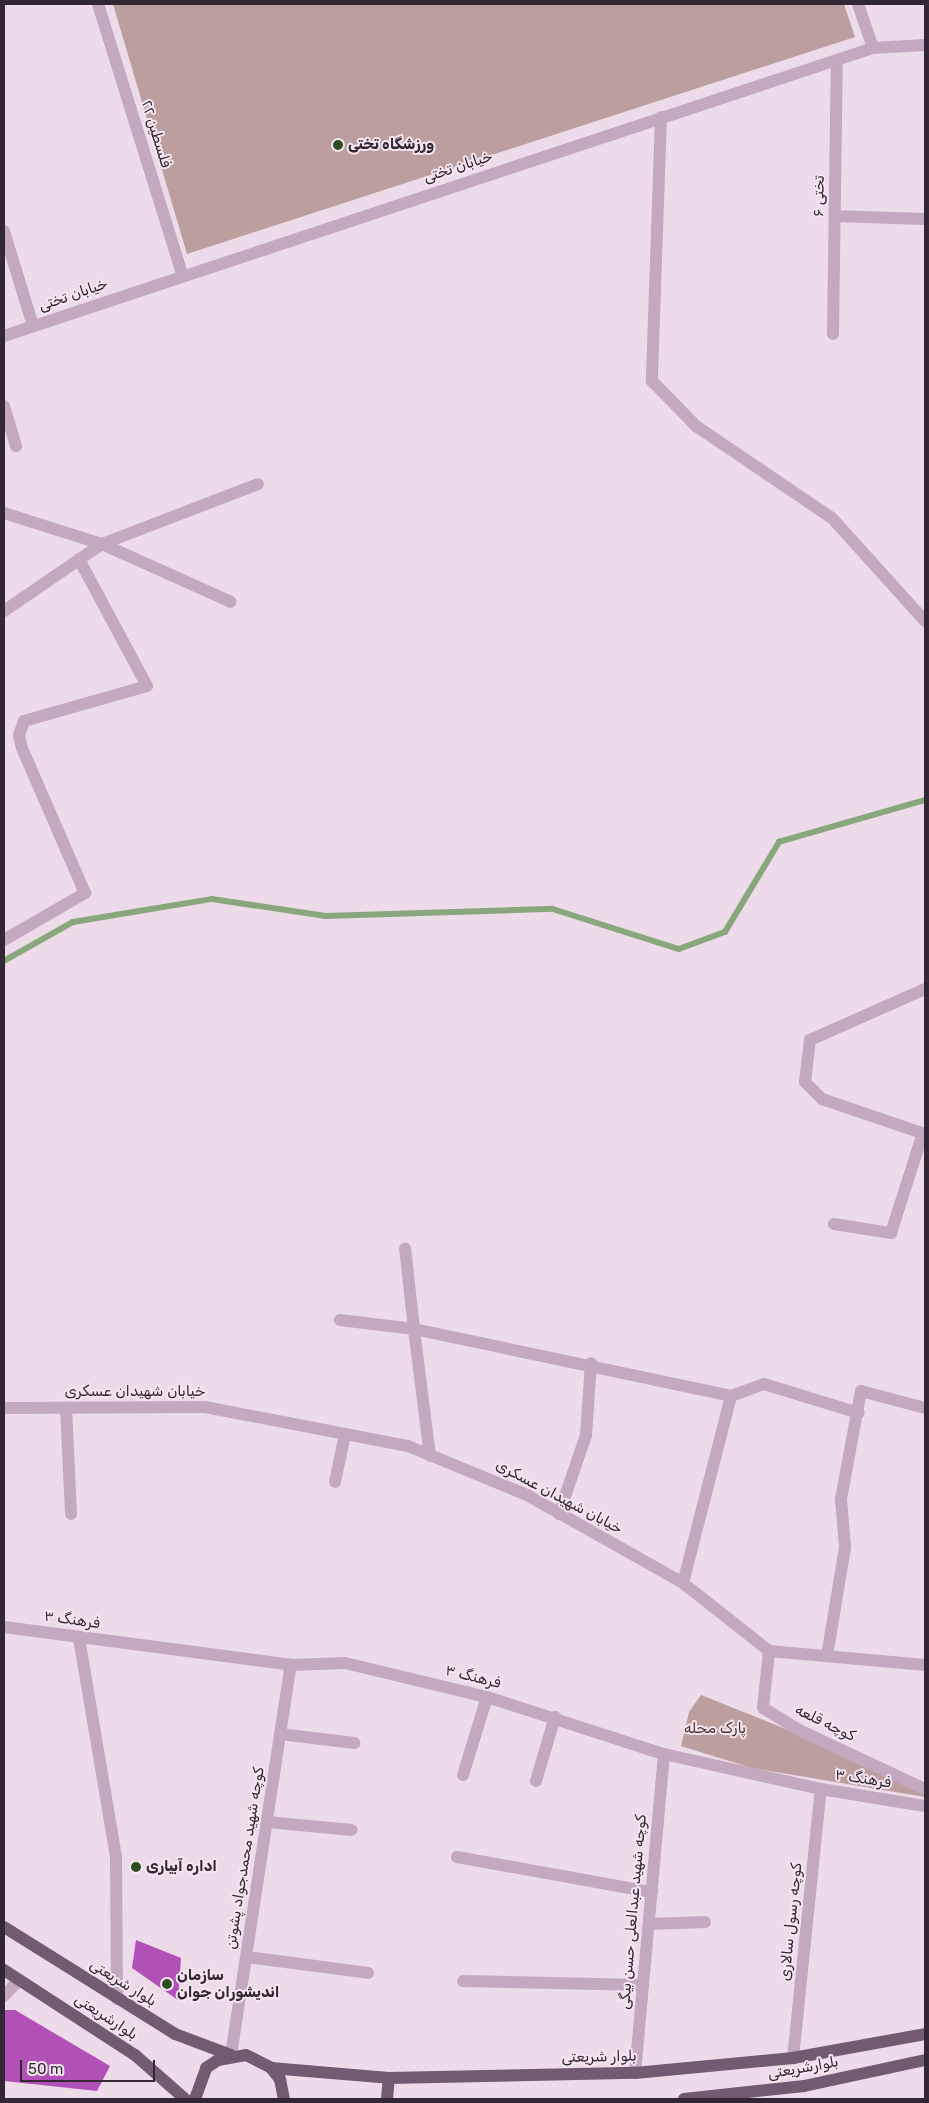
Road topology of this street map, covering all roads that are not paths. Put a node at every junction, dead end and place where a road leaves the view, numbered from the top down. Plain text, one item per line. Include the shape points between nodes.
1 (98, 4) edge
2 (858, 4) edge
3 (925, 45) edge
4 (872, 48) junction
5 (837, 60) junction
6 (661, 117) junction
7 (835, 216) junction
8 (925, 219) edge
9 (4, 231) edge
10 (182, 274) junction
11 (33, 326) junction
12 (833, 334) dead end
13 (4, 336) edge
14 (4, 406) edge
15 (16, 446) dead end
16 (258, 484) dead end
17 (4, 513) edge
18 (102, 544) junction
19 (79, 559) junction
20 (231, 602) dead end
21 (4, 611) edge
22 (925, 621) edge
23 (4, 940) edge
24 (925, 989) edge
25 (924, 1134) edge
26 (834, 1224) dead end
27 (405, 1248) dead end
28 (340, 1320) dead end
29 (414, 1329) junction
30 (592, 1363) junction
31 (731, 1396) junction
32 (4, 1408) edge
33 (66, 1408) junction
34 (925, 1408) edge
35 (859, 1413) junction
36 (345, 1434) junction
37 (430, 1456) junction
38 (335, 1482) dead end
39 (71, 1514) dead end
40 (560, 1514) junction
41 (683, 1583) junction
42 (4, 1627) edge
43 (79, 1638) junction
44 (769, 1651) junction
45 (827, 1656) junction
46 (291, 1665) junction
47 (925, 1665) edge
48 (487, 1697) junction
49 (555, 1717) junction
50 (280, 1734) junction
51 (354, 1743) dead end
52 (664, 1754) junction
53 (463, 1775) dead end
54 (536, 1781) dead end
55 (820, 1789) junction
56 (925, 1790) edge
57 (925, 1806) edge
58 (267, 1822) junction
59 (352, 1830) dead end
60 (457, 1857) dead end
61 (652, 1892) junction
62 (705, 1922) dead end
63 (648, 1924) junction
64 (4, 1927) edge
65 (246, 1957) junction
66 (4, 1970) edge
67 (368, 1973) dead end
68 (19, 1980) junction
69 (463, 1981) dead end
70 (643, 1985) junction
71 (4, 1996) edge
72 (117, 1999) junction
73 (925, 2034) edge
74 (231, 2055) junction
75 (793, 2058) junction
76 (925, 2060) edge
77 (271, 2068) junction
78 (635, 2073) junction
79 (389, 2078) junction
80 (185, 2099) edge
81 (195, 2099) edge
82 (284, 2099) edge
83 (388, 2099) edge
84 (684, 2099) edge

1 - 10 street, فلسطین ۲۲
2 - 4 street
3 - 4 street, خیابان تختی
4 - 5 street, خیابان تختی
5 - 6 street, خیابان تختی
5 - 7 street, تختی ۶
6 - 10 street, خیابان تختی
6 - 22 street via 652,381 696,426 832,518
7 - 8 street
7 - 12 street, تختی ۶
9 - 11 street
10 - 11 street, خیابان تختی
11 - 13 street, خیابان تختی
14 - 15 street
16 - 18 street
17 - 18 street
18 - 19 street
18 - 20 street
19 - 21 street
19 - 23 street via 148,686 24,721 19,735 22,748 85,893
24 - 25 street via 810,1040 805,1082 822,1099
25 - 26 street via 891,1233
27 - 29 street
28 - 29 street
29 - 30 street
29 - 37 street
30 - 31 street
30 - 40 street via 586,1435
31 - 35 street via 764,1384
31 - 41 street
32 - 33 street, خیابان شهیدان عسکری
33 - 36 street, خیابان شهیدان عسکری via 205,1407
33 - 39 street
34 - 35 street via 861,1391
35 - 45 street via 841,1499 845,1547
36 - 37 street, خیابان شهیدان عسکری via 408,1446
36 - 38 street
37 - 40 street, خیابان شهیدان عسکری via 480,1474
40 - 41 street, خیابان شهیدان عسکری
41 - 44 street, خیابان شهیدان عسکری
42 - 43 street, فرهنگ ۳
43 - 46 street, فرهنگ ۳
43 - 72 street via 116,1856
44 - 45 street
44 - 56 street, کوچه قلعه via 763,1708 802,1732
45 - 47 street
46 - 48 street, فرهنگ ۳ via 345,1663
46 - 50 street, کوچه شهید محمدجواد پشوتن
48 - 49 street, فرهنگ ۳
48 - 53 street
49 - 52 street, فرهنگ ۳
49 - 54 street
50 - 51 street
50 - 58 street, کوچه شهید محمدجواد پشوتن
52 - 55 street, فرهنگ ۳
52 - 61 street, کوچه شهید عبدالعلی حسن بیگی
55 - 57 street, فرهنگ ۳
55 - 75 street, کوچه رسول سالاری
58 - 59 street
58 - 65 street, کوچه شهید محمدجواد پشوتن
60 - 61 street
61 - 63 street, کوچه شهید عبدالعلی حسن بیگی
62 - 63 street
63 - 70 street, کوچه شهید عبدالعلی حسن بیگی
64 - 72 main road, بلوار شریعتی
65 - 67 street
65 - 74 street, کوچه شهید محمدجواد پشوتن
66 - 68 main road, بلوارشریعتی
68 - 71 street
68 - 80 main road, بلوارشریعتی via 136,2055
69 - 70 street
70 - 78 street, کوچه شهید عبدالعلی حسن بیگی
72 - 74 main road, بلوار شریعتی via 175,2034
73 - 75 main road, بلوار شریعتی
74 - 77 main road, بلوار شریعتی via 246,2055
74 - 81 main road via 206,2068
75 - 78 main road, بلوار شریعتی
76 - 84 main road, بلوارشریعتی via 804,2086
77 - 79 main road, بلوار شریعتی
77 - 82 main road via 280,2079
78 - 79 main road, بلوار شریعتی
79 - 83 main road

